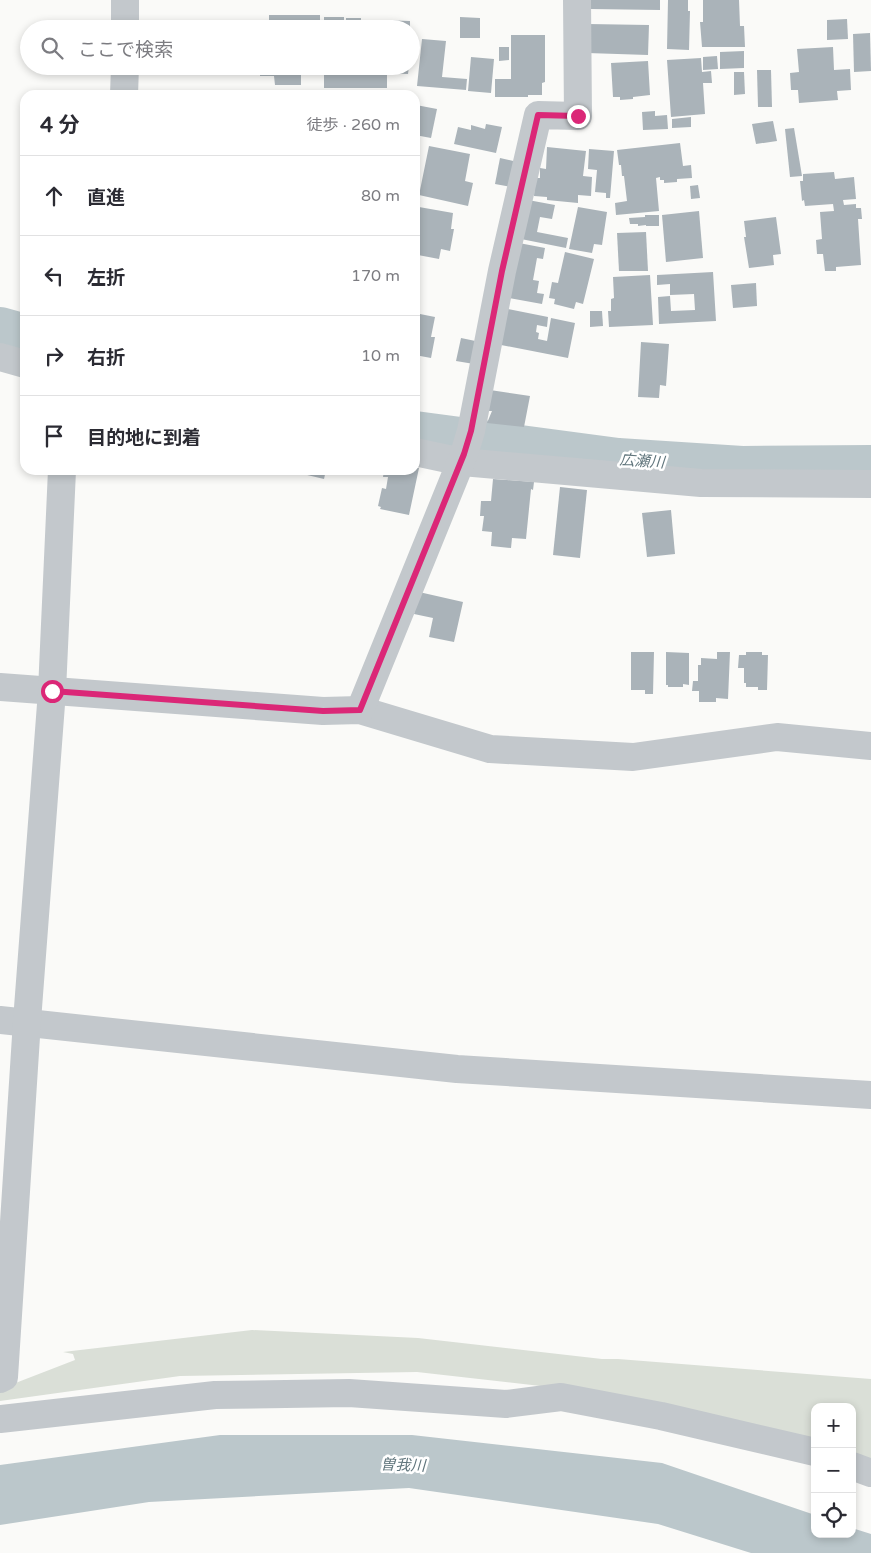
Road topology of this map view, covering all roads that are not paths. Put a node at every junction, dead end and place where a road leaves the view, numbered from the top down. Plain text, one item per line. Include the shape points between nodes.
1 (125, 0) edge
2 (577, 0) edge
3 (125, 20) edge
4 (125, 75) edge
5 (124, 90) edge
6 (0, 357) edge
7 (20, 363) edge
8 (466, 449) junction
9 (420, 452) edge
10 (62, 475) edge
11 (871, 484) edge
12 (0, 687) edge
13 (52, 691) junction
14 (360, 710) junction
15 (871, 746) edge
16 (0, 1020) edge
17 (27, 1022) junction
18 (871, 1095) edge
19 (0, 1380) edge
20 (0, 1418) edge
21 (811, 1451) edge
22 (856, 1467) edge
23 (871, 1473) edge

1 - 3 street
2 - 8 street via 578,116 538,115
4 - 5 street
6 - 7 street
8 - 9 street
8 - 11 street via 701,483
8 - 14 street
10 - 13 street
12 - 13 street
13 - 14 street via 323,711
13 - 17 street
14 - 15 street via 490,749 633,757 777,737
16 - 17 street
17 - 18 street via 457,1069
17 - 19 street via 4,1377
20 - 21 street via 215,1396 349,1393 506,1404 561,1397 661,1416
22 - 23 street

